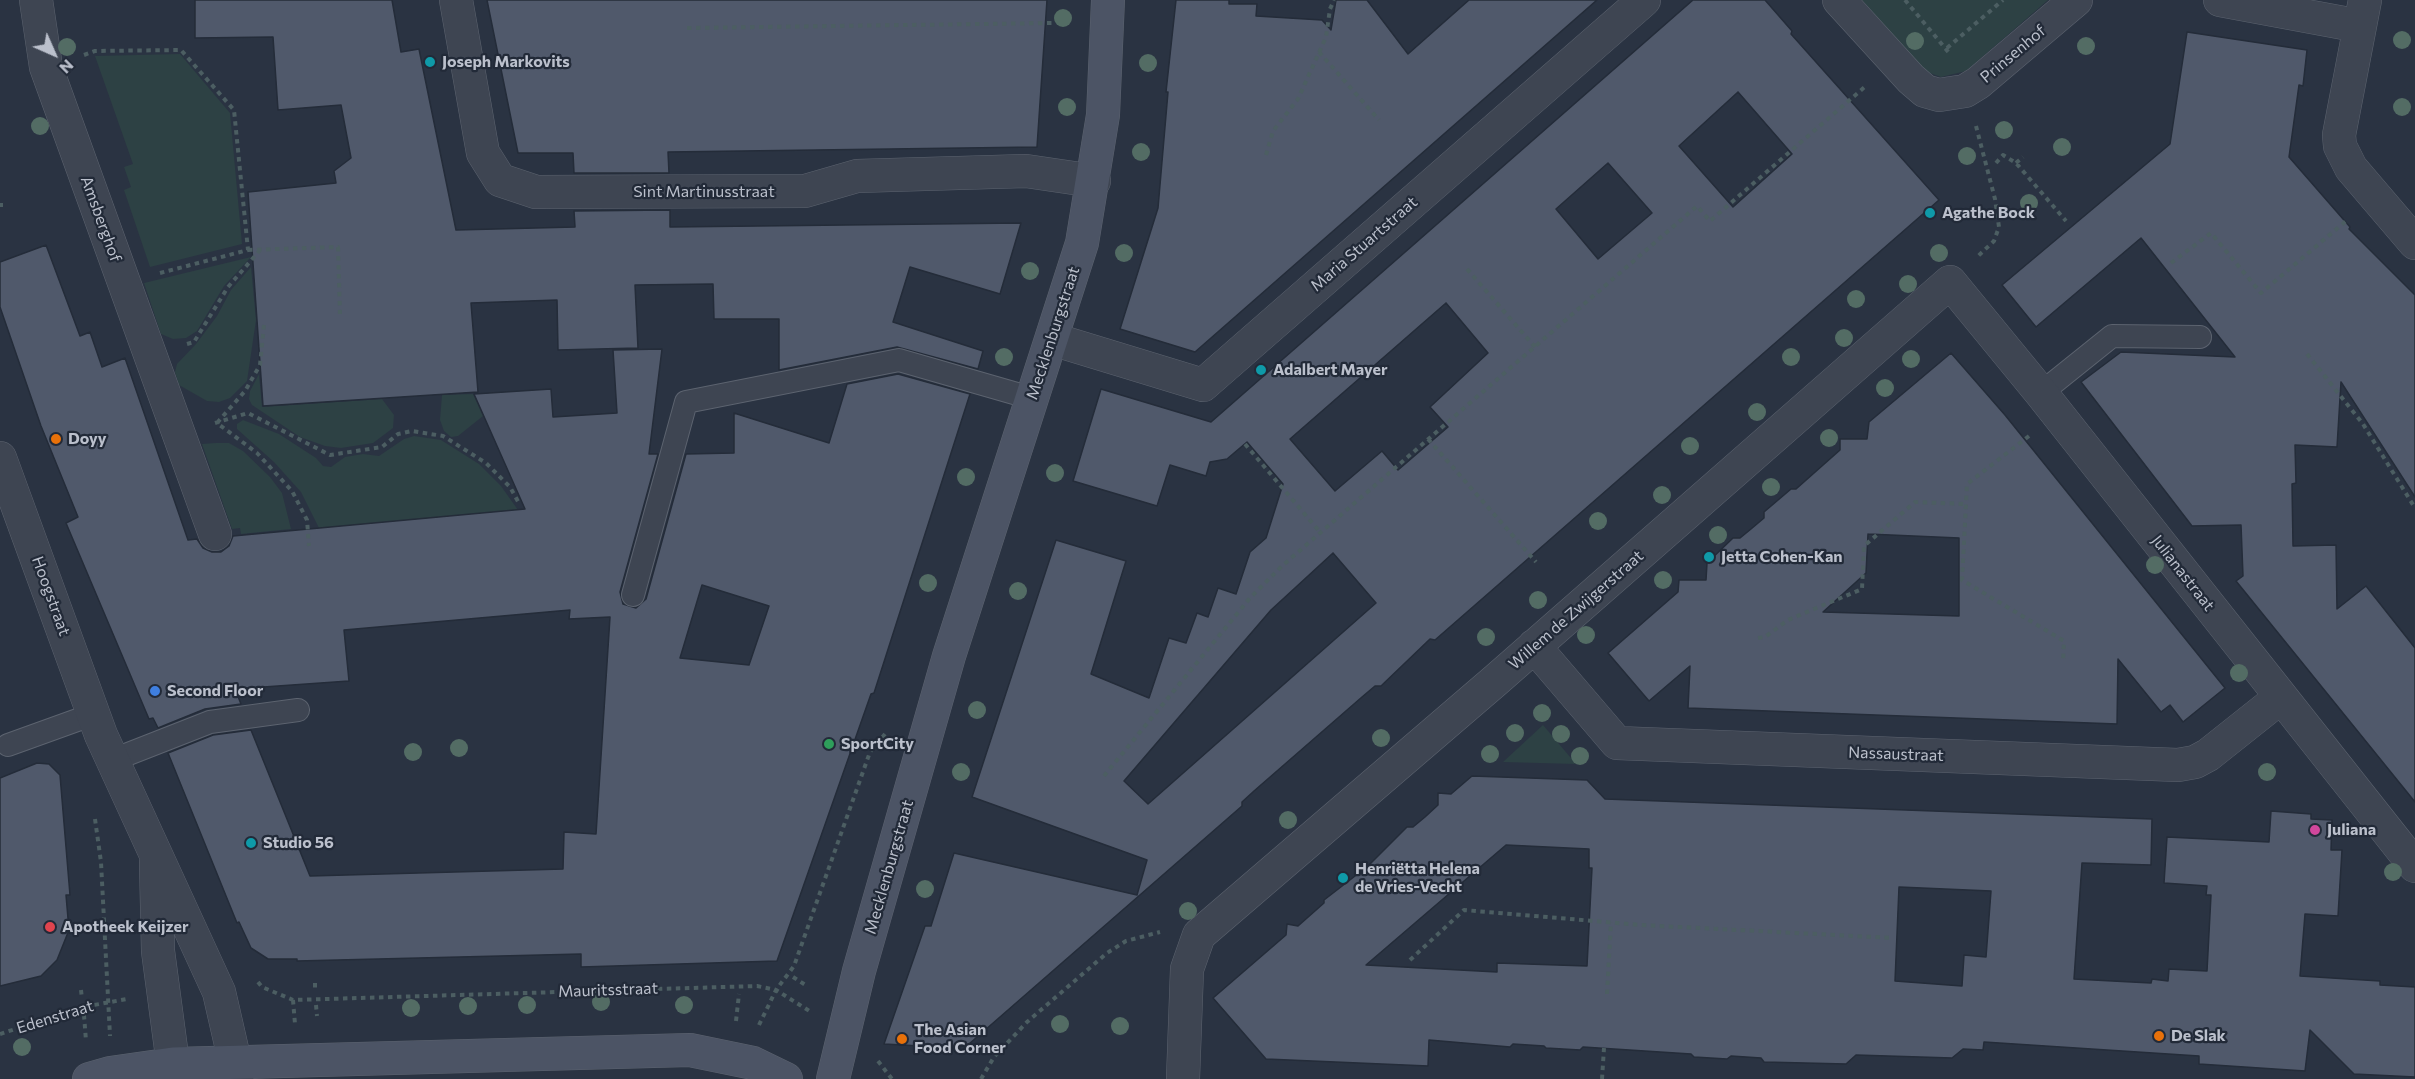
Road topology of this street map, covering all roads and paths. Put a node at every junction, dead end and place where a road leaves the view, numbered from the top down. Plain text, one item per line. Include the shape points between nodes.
1 (36, 0) edge
2 (456, 0) edge
3 (1108, 0) edge
4 (1334, 0) edge
5 (1644, 0) edge
6 (1839, 0) edge
7 (1905, 0) edge
8 (2003, 0) edge
9 (2076, 0) edge
10 (2220, 0) edge
11 (2362, 13) edge
12 (1053, 23) dead end
13 (687, 28) dead end
14 (1319, 52) junction
15 (46, 67) junction
16 (1869, 82) dead end
17 (1965, 91) junction
18 (1379, 120) dead end
19 (1266, 155) dead end
20 (2023, 157) dead end
21 (1996, 163) dead end
22 (2016, 163) junction
23 (1094, 181) junction
24 (2351, 217) dead end
25 (2066, 220) dead end
26 (2415, 243) edge
27 (261, 249) junction
28 (248, 250) junction
29 (2171, 263) dead end
30 (1467, 269) dead end
31 (124, 282) junction
32 (1950, 282) junction
33 (340, 314) dead end
34 (264, 325) dead end
35 (2200, 337) dead end
36 (1052, 339) junction
37 (1535, 347) junction
38 (2307, 354) dead end
39 (151, 357) junction
40 (2041, 393) junction
41 (1032, 398) junction
42 (217, 423) junction
43 (180, 434) junction
44 (2032, 434) dead end
45 (1428, 439) junction
46 (1245, 444) dead end
47 (0, 458) edge
48 (1966, 504) junction
49 (520, 505) dead end
50 (2415, 508) edge
51 (1320, 532) junction
52 (215, 534) dead end
53 (309, 546) dead end
54 (1536, 562) dead end
55 (633, 595) dead end
56 (1758, 638) dead end
57 (1534, 646) junction
58 (2063, 662) dead end
59 (2281, 697) junction
60 (298, 710) dead end
61 (94, 714) junction
62 (892, 726) dead end
63 (8, 745) dead end
64 (113, 760) junction
65 (1104, 776) dead end
66 (95, 817) dead end
67 (156, 852) junction
68 (2415, 866) edge
69 (1611, 922) junction
70 (1199, 935) junction
71 (1893, 938) dead end
72 (1410, 960) dead end
73 (793, 977) dead end
74 (315, 983) dead end
75 (807, 986) dead end
76 (262, 987) dead end
77 (81, 990) dead end
78 (315, 990) dead end
79 (776, 990) junction
80 (740, 994) dead end
81 (1607, 994) dead end
82 (82, 999) dead end
83 (316, 1005) dead end
84 (84, 1015) dead end
85 (317, 1017) dead end
86 (735, 1024) dead end
87 (843, 1032) junction
88 (0, 1034) edge
89 (1604, 1048) dead end
90 (88, 1063) edge
91 (236, 1071) edge
92 (174, 1072) edge
93 (786, 1079) edge
94 (833, 1079) edge
95 (892, 1079) edge
96 (981, 1079) edge
97 (1183, 1079) edge
98 (1602, 1079) edge

1 - 15 street, Amsberghof
2 - 23 street, Sint Martinusstraat via 483,153 500,180 536,192 805,191 857,176 1026,171
3 - 23 main road, Mecklenburgstraat via 1103,115
4 - 14 path
5 - 36 street, Maria Stuartstraat via 1203,384
6 - 17 street, Prinsenhof via 1925,91 1939,95
7 - 8 path via 1947,48
9 - 17 street, Prinsenhof via 1990,75
10 - 11 street
11 - 26 street via 2340,146 2350,168
12 - 13 path
14 - 18 path
14 - 19 path via 1298,99 1273,131
15 - 28 path via 95,51 181,50 234,111
15 - 31 street, Amsberghof
16 - 37 path via 1710,221 1697,206
17 - 32 path via 1993,189 1999,227 1994,241
20 - 22 path
21 - 22 path via 2003,155
22 - 25 path
23 - 36 main road, Mecklenburgstraat via 1082,243
24 - 29 path via 2261,293 2211,233
27 - 28 path
27 - 33 path via 338,247
27 - 39 path via 228,287 194,342
28 - 31 path
30 - 37 path
31 - 39 street, Amsberghof
32 - 40 street, Julianastraat
32 - 57 street, Willem de Zwijgerstraat
34 - 42 path via 260,365 245,391
35 - 40 lane via 2112,336
36 - 41 main road, Mecklenburgstraat
37 - 45 path
38 - 50 path via 2363,424
39 - 43 street, Amsberghof
40 - 59 street, Julianastraat
41 - 55 lane via 899,360 686,402
41 - 87 main road, Mecklenburgstraat via 949,656
42 - 43 path
42 - 49 path via 248,413 330,455 382,447 398,434 412,431 443,436 486,463
42 - 53 path via 257,453 292,491 307,520
43 - 52 street, Amsberghof
44 - 48 path via 1967,484
45 - 51 path
45 - 54 path
46 - 51 path
47 - 61 street, Hoogstraat
48 - 56 path via 1915,502 1864,546 1862,589 1788,620
48 - 58 path via 1962,580 2064,641
51 - 65 path via 1250,597
57 - 59 street, Nassaustraat via 1617,743 2178,765 2208,755
57 - 70 street, Willem de Zwijgerstraat
59 - 68 street, Julianastraat
60 - 64 lane via 210,722
61 - 63 lane
61 - 64 street, Hoogstraat
62 - 79 path via 870,752 794,966
64 - 67 street, Hoogstraat
66 - 88 path, Edenstraat via 109,1001
67 - 91 street, Hoogstraat via 219,992
67 - 92 street, Hoogstraat via 158,951
69 - 71 path
69 - 72 path via 1464,910
69 - 81 path
70 - 96 path via 1154,932 1126,941 1107,953 1027,1022 994,1057
70 - 97 street, Willem de Zwijgerstraat via 1187,969
73 - 75 path
74 - 78 path
76 - 79 path, Mauritsstraat via 293,1000 741,986
77 - 82 path
79 - 87 path, Mauritsstraat
80 - 86 path
83 - 85 path
84 - 90 path
87 - 94 main road, Mecklenburgstraat
87 - 95 path, Mauritsstraat via 875,1058
89 - 98 path
90 - 92 main road via 110,1073
91 - 92 main road
91 - 93 main road via 690,1050 753,1063

